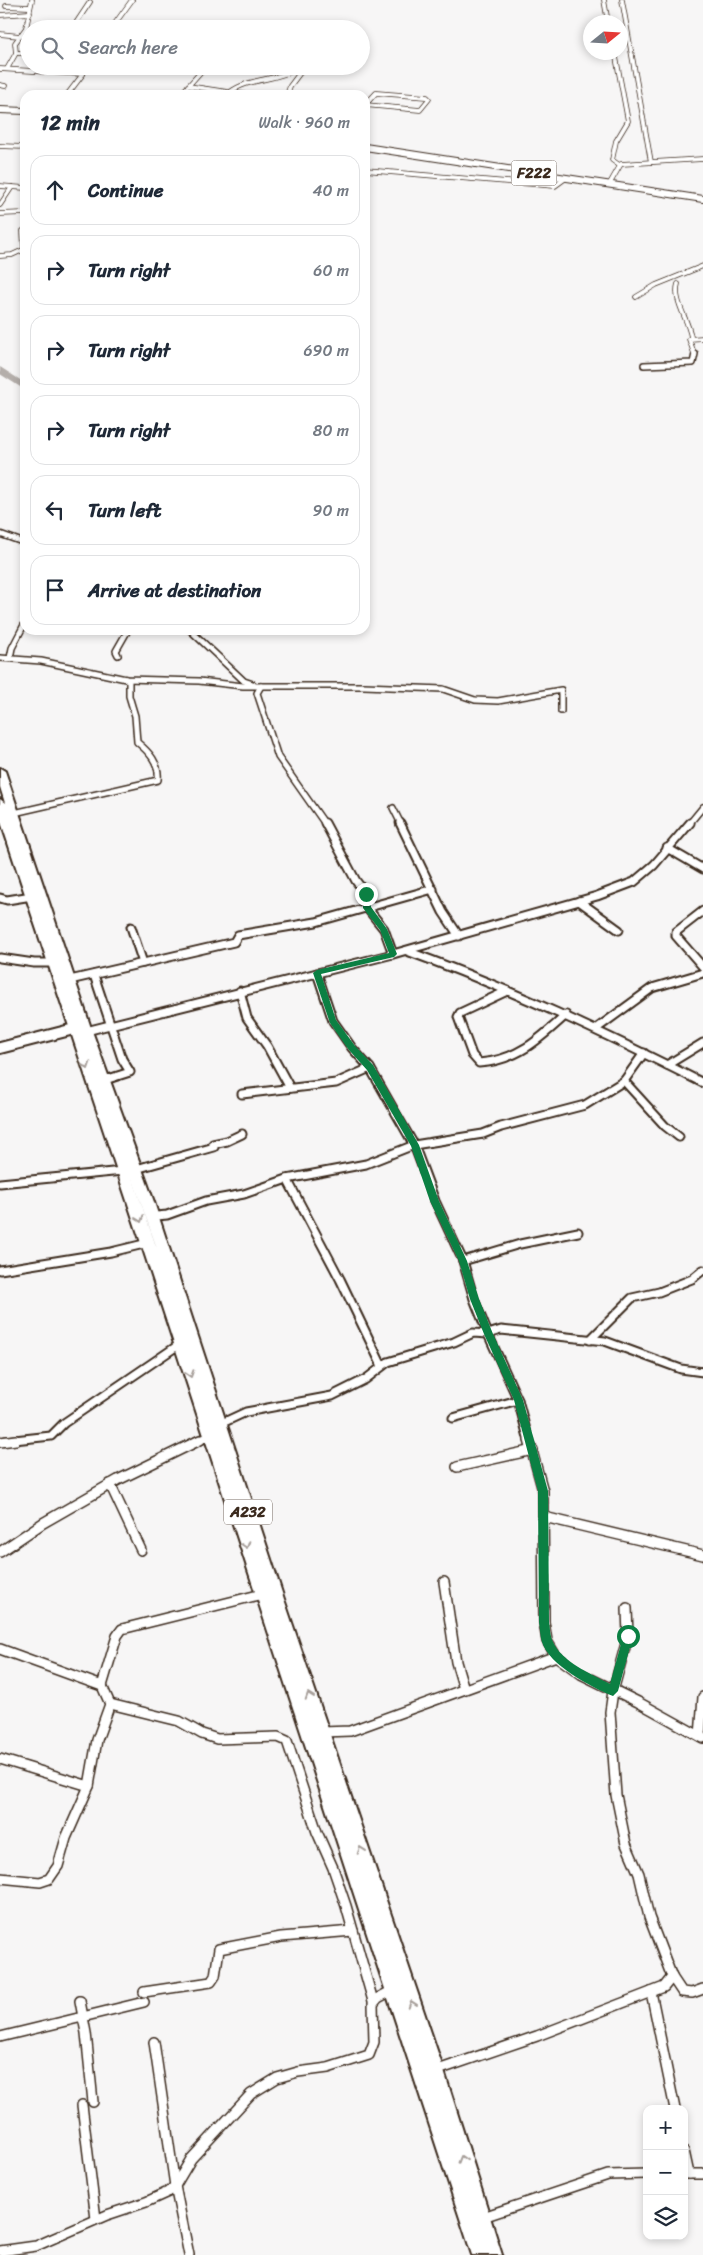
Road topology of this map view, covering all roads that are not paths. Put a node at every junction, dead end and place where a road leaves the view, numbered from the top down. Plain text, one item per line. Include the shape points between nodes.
1 (32, 0) edge
2 (132, 0) edge
3 (604, 0) edge
4 (622, 0) edge
5 (90, 2) dead end
6 (6, 6) dead end
7 (30, 7) junction
8 (30, 13) junction
9 (607, 15) edge
10 (0, 16) edge
11 (28, 20) edge
12 (78, 20) edge
13 (118, 20) edge
14 (0, 34) edge
15 (20, 37) edge
16 (20, 39) edge
17 (16, 53) junction
18 (20, 53) edge
19 (617, 60) edge
20 (0, 69) edge
21 (7, 69) junction
22 (20, 70) edge
23 (83, 75) edge
24 (198, 75) edge
25 (288, 75) edge
26 (298, 75) edge
27 (188, 86) junction
28 (71, 90) edge
29 (184, 90) edge
30 (211, 90) edge
31 (233, 90) edge
32 (289, 90) edge
33 (370, 100) edge
34 (370, 105) edge
35 (0, 110) edge
36 (20, 111) edge
37 (0, 146) edge
38 (20, 147) edge
39 (370, 147) edge
40 (703, 159) edge
41 (651, 162) junction
42 (618, 165) junction
43 (370, 170) edge
44 (566, 178) junction
45 (609, 185) junction
46 (0, 186) edge
47 (12, 187) junction
48 (20, 188) edge
49 (703, 199) edge
50 (0, 205) edge
51 (20, 213) edge
52 (0, 214) edge
53 (20, 251) edge
54 (0, 256) edge
55 (703, 266) edge
56 (678, 284) dead end
57 (636, 297) dead end
58 (691, 338) junction
59 (703, 338) edge
60 (644, 365) dead end
61 (0, 534) edge
62 (20, 541) edge
63 (20, 633) edge
64 (125, 635) edge
65 (195, 635) edge
66 (118, 655) dead end
67 (0, 658) edge
68 (10, 658) junction
69 (126, 679) junction
70 (243, 684) junction
71 (261, 686) junction
72 (561, 711) dead end
73 (0, 771) edge
74 (0, 803) edge
75 (703, 806) edge
76 (393, 808) dead end
77 (14, 813) junction
78 (667, 848) junction
79 (703, 869) edge
80 (29, 872) junction
81 (433, 889) junction
82 (32, 896) junction
83 (0, 898) edge
84 (579, 901) junction
85 (367, 908) junction
86 (703, 912) edge
87 (131, 927) dead end
88 (619, 930) dead end
89 (458, 936) junction
90 (407, 951) junction
91 (394, 954) junction
92 (0, 958) edge
93 (54, 963) junction
94 (143, 963) junction
95 (703, 967) edge
96 (317, 973) junction
97 (703, 973) edge
98 (94, 975) junction
99 (70, 980) junction
100 (240, 991) junction
101 (507, 991) junction
102 (566, 1015) junction
103 (111, 1024) junction
104 (596, 1029) junction
105 (80, 1030) junction
106 (703, 1042) edge
107 (0, 1048) edge
108 (644, 1053) junction
109 (667, 1064) junction
110 (370, 1068) junction
111 (105, 1080) junction
112 (624, 1081) junction
113 (703, 1083) edge
114 (290, 1088) junction
115 (242, 1094) dead end
116 (242, 1134) dead end
117 (679, 1137) dead end
118 (414, 1145) junction
119 (129, 1170) junction
120 (287, 1179) junction
121 (0, 1183) edge
122 (151, 1214) junction
123 (578, 1232) dead end
124 (148, 1243) junction
125 (463, 1261) junction
126 (0, 1270) edge
127 (703, 1270) edge
128 (488, 1334) junction
129 (590, 1340) junction
130 (180, 1344) junction
131 (382, 1366) junction
132 (703, 1372) edge
133 (518, 1400) junction
134 (453, 1418) dead end
135 (220, 1424) junction
136 (211, 1436) junction
137 (0, 1442) edge
138 (534, 1450) junction
139 (457, 1467) dead end
140 (110, 1484) junction
141 (544, 1517) junction
142 (141, 1550) dead end
143 (0, 1552) edge
144 (703, 1555) edge
145 (444, 1582) dead end
146 (262, 1594) junction
147 (627, 1608) dead end
148 (0, 1649) edge
149 (556, 1656) junction
150 (102, 1686) junction
151 (464, 1689) junction
152 (613, 1691) junction
153 (703, 1697) edge
154 (110, 1704) junction
155 (322, 1732) junction
156 (702, 1737) edge
157 (0, 1759) edge
158 (89, 1786) junction
159 (356, 1873) junction
160 (0, 1878) edge
161 (338, 1882) junction
162 (353, 1931) junction
163 (381, 1931) junction
164 (672, 1977) junction
165 (395, 1989) junction
166 (703, 1989) edge
167 (651, 1992) junction
168 (80, 2001) dead end
169 (373, 2001) junction
170 (84, 2016) junction
171 (0, 2037) edge
172 (154, 2042) dead end
173 (435, 2071) junction
174 (92, 2102) dead end
175 (82, 2105) dead end
176 (675, 2105) edge
177 (643, 2174) edge
178 (688, 2174) edge
179 (703, 2174) edge
180 (174, 2186) junction
181 (480, 2218) junction
182 (96, 2219) junction
183 (0, 2251) edge
184 (189, 2255) edge
185 (481, 2255) edge
186 (493, 2255) edge

1 - 7 street
2 - 13 street
3 - 9 street
4 - 41 street
5 - 12 street
6 - 7 street
7 - 8 street
8 - 10 street
8 - 11 street
14 - 15 street
16 - 17 street via 15,43
17 - 18 street
17 - 21 street
19 - 42 street via 628,121 614,147 612,160
20 - 21 street
21 - 22 street
23 - 28 street
24 - 27 street
25 - 31 street via 241,83
26 - 32 street
27 - 29 street
27 - 30 street
33 - 34 street via 376,93 429,99 420,110
35 - 36 main road
37 - 38 street
39 - 44 main road, F222
40 - 41 street
41 - 42 street
42 - 45 street
43 - 44 street via 556,186
44 - 45 main road, F222
45 - 49 main road, F222
46 - 47 street
47 - 48 street
47 - 50 street
51 - 52 street
53 - 54 street
55 - 57 street
56 - 58 street via 674,293 687,319
58 - 59 street
58 - 60 street via 696,358 693,363
61 - 62 street
63 - 68 street
64 - 66 street via 116,651
65 - 70 street
67 - 68 street
68 - 69 street via 66,665
69 - 70 street
69 - 77 street via 135,716 137,742 157,766 158,780
70 - 71 street
71 - 72 street via 443,689 475,700 498,701 561,690
71 - 85 street via 257,693 278,757 350,865 366,894
73 - 77 highway, A232
74 - 80 highway, A232
75 - 78 street
76 - 81 street
77 - 80 highway, A232
78 - 79 street
78 - 84 street via 654,865 634,882
80 - 82 highway, A232
80 - 99 highway, A232
81 - 85 street
81 - 89 street
82 - 83 street
82 - 93 highway, A232
84 - 88 street
84 - 89 street
85 - 91 street via 384,929
85 - 94 street via 316,922 249,932 238,935 234,942
86 - 95 street via 676,932
87 - 94 street
89 - 90 street
90 - 91 street
90 - 101 street via 464,971
91 - 96 street
92 - 93 street
93 - 105 highway, A232
94 - 98 street
96 - 100 street
96 - 110 street via 333,1021
97 - 104 street via 652,988
98 - 99 street
98 - 103 street
99 - 105 highway, A232
100 - 103 street
100 - 114 street via 247,1021 262,1038
101 - 102 street
101 - 102 street via 460,1013 458,1017 472,1055 479,1063 490,1063 529,1049
102 - 104 street
103 - 105 street
103 - 111 street via 122,1059 130,1072
104 - 108 street
105 - 107 street
105 - 111 highway, A232
105 -> 119 highway, A232
106 - 109 street
108 - 109 street
108 - 112 street
109 - 113 street
110 - 114 street via 336,1083
110 - 118 street
111 - 119 highway, A232
112 - 117 street
112 - 118 street via 585,1105 483,1134
114 - 115 street
116 - 119 street via 227,1142
118 - 120 street via 366,1164
118 - 125 street
119 - 121 street
119 - 122 highway, A232
119 -> 124 highway, A232
120 - 122 street via 167,1215
120 - 131 street
122 - 135 highway, A232
123 - 125 street via 502,1248
124 - 126 street
124 - 130 highway, A232
125 - 128 street
127 - 129 street via 692,1279 632,1298
128 - 129 street via 501,1330
128 - 131 street via 474,1333
128 - 133 street
129 - 132 street via 605,1341 681,1369
130 -> 136 highway, A232
130 - 137 street via 64,1423 51,1436
131 - 135 street via 342,1392 246,1412
133 - 134 street
133 - 138 street
155 -> 135 highway, A232
136 - 140 street via 184,1446
136 -> 146 highway, A232
138 - 139 street
138 - 141 street via 543,1491
140 - 142 street
140 - 143 street via 26,1532
141 - 144 street
141 - 149 street via 544,1622 547,1641
145 - 151 street via 456,1662
146 - 150 street via 122,1629 116,1636
146 - 159 highway, A232
147 - 152 street via 628,1636
148 - 150 street
149 - 151 street
149 - 152 street
150 - 154 street
151 - 155 street via 350,1731
152 - 156 street
152 - 164 street via 610,1719 616,1796 626,1844
153 - 156 street
154 - 158 street via 97,1740
154 - 161 street via 179,1720 217,1739 278,1736 287,1741
163 -> 155 highway, A232
157 - 158 street
158 - 160 street via 69,1830 58,1866 49,1879 40,1882
159 - 161 street
159 - 163 highway, A232
161 - 162 street
162 - 169 street
162 - 170 street via 281,1938 219,1949 211,1982 144,1997
163 - 165 highway, A232
173 -> 163 highway, A232
164 - 166 street via 682,1992
164 - 167 street via 664,1987
165 - 169 street
165 - 185 highway, A232
167 - 173 street
167 - 176 street
168 - 170 street
169 - 180 street via 374,2044 369,2055 328,2068 277,2078 251,2094 191,2160
170 - 171 street
170 - 174 street
172 - 180 street
181 -> 173 highway, A232
175 - 182 street
177 - 181 street via 608,2175
178 - 179 street
180 - 182 street via 146,2202
180 - 184 street
181 - 186 highway, A232
182 - 183 street via 36,2246

